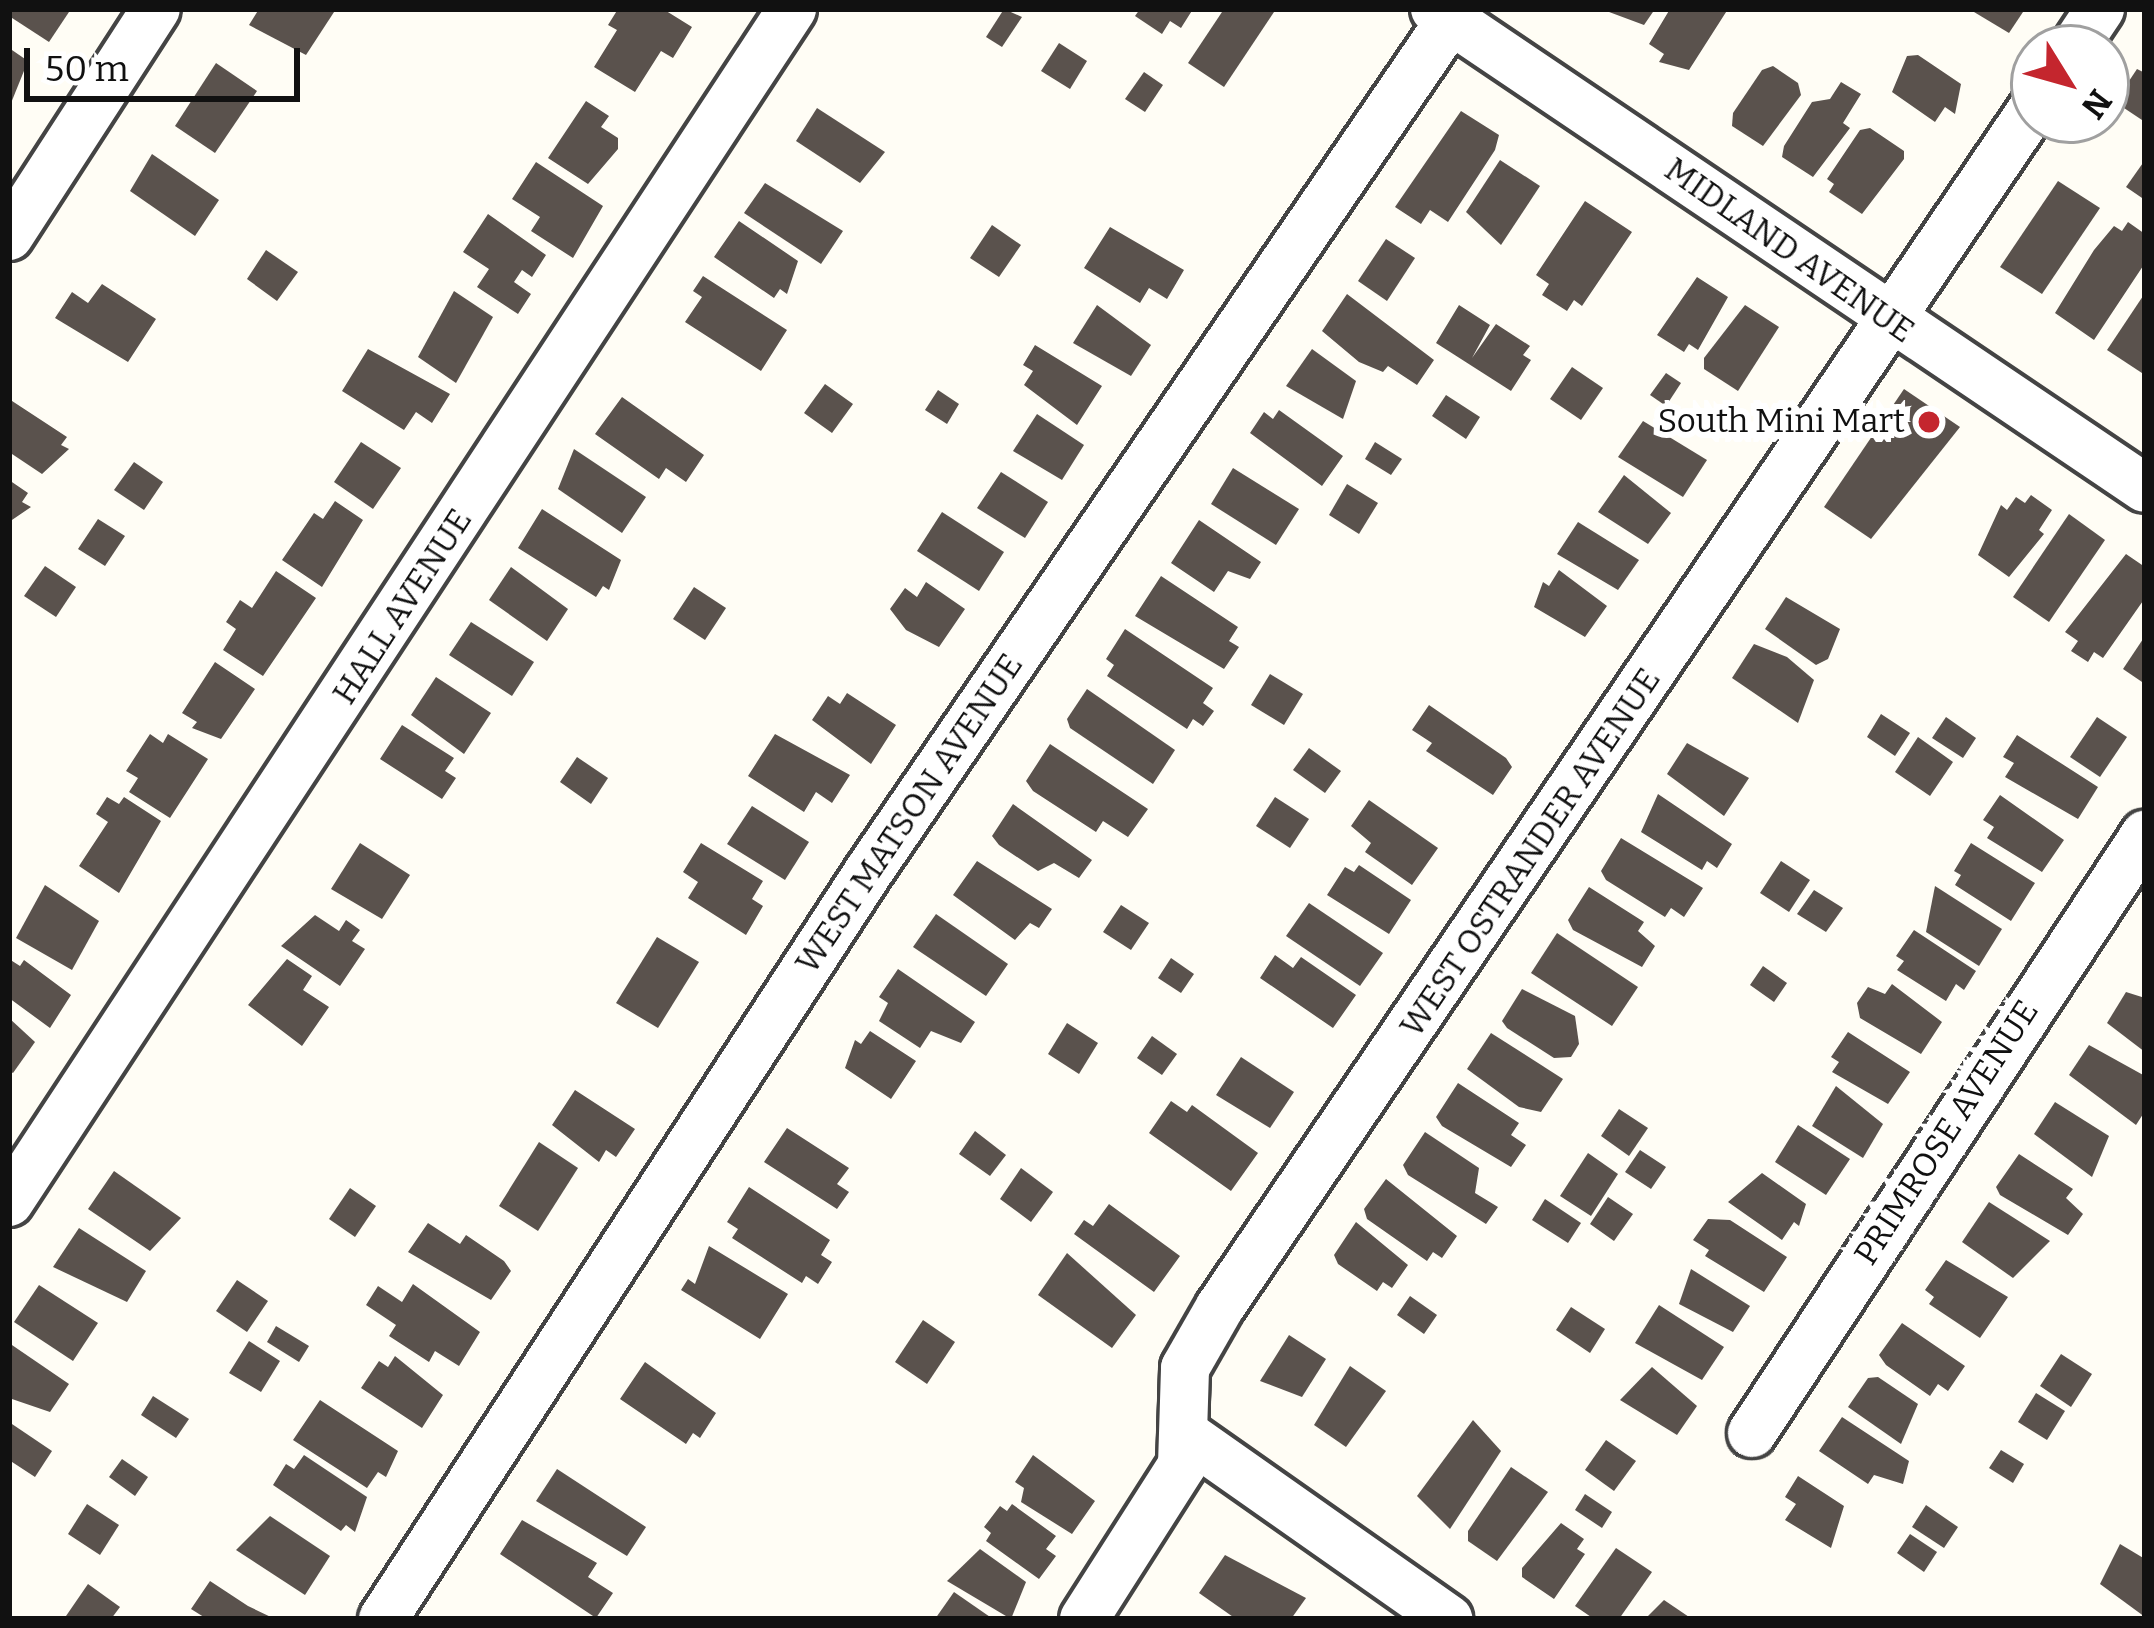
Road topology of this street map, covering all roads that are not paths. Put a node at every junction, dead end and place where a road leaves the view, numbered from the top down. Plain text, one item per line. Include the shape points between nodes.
1 (156, 9) edge
2 (792, 9) edge
3 (1467, 19) edge
4 (2010, 143) edge
5 (9, 236) edge
6 (1890, 322) junction
7 (2145, 488) edge
8 (2145, 835) edge
9 (9, 1202) edge
10 (1752, 1433) dead end
11 (1185, 1434) junction
12 (383, 1619) edge
13 (1084, 1619) edge
14 (1448, 1619) edge

1 - 5 street
2 - 9 street, HALL AVENUE
3 - 6 street, MIDLAND AVENUE
3 - 12 street, WEST MATSON AVENUE via 869,872
4 - 6 street, WEST OSTRANDER AVENUE
6 - 7 street, MIDLAND AVENUE
6 - 11 street, WEST OSTRANDER AVENUE via 1220,1307 1185,1368
8 - 10 street, PRIMROSE AVENUE
11 - 13 street, WEST OSTRANDER AVENUE via 1171,1490
11 - 14 street

